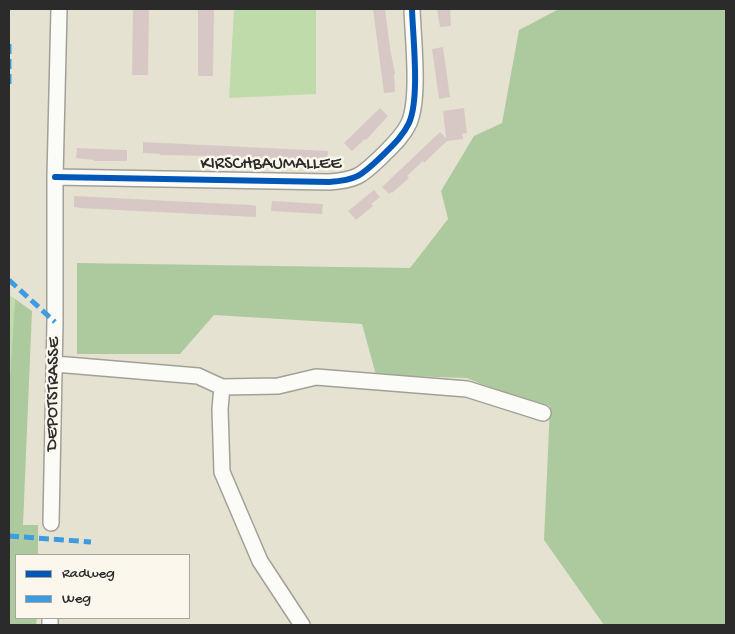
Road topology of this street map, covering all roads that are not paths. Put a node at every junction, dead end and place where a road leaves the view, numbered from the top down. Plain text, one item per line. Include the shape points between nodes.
1 (59, 9) edge
2 (412, 9) edge
3 (55, 177) junction
4 (54, 364) junction
5 (222, 387) junction
6 (543, 413) dead end
7 (50, 523) dead end
8 (302, 625) edge

1 - 3 street, DEPOTSTRASSE
2 - 3 street, KIRSCHBAUMALLEE via 415,95 409,124 394,145 356,178 329,182
3 - 4 street, DEPOTSTRASSE
4 - 5 street via 198,376
4 - 7 street, DEPOTSTRASSE
5 - 6 street via 278,386 316,378 466,389
5 - 8 street via 222,472 260,561

